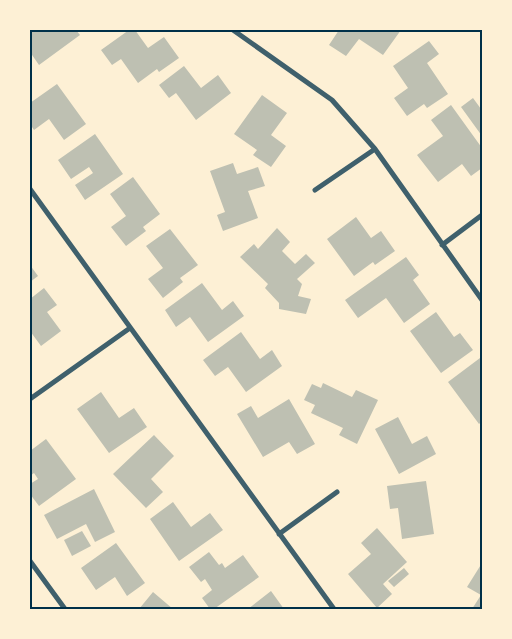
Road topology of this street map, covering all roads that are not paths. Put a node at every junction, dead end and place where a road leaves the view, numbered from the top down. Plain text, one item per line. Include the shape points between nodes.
1 (233, 30) edge
2 (375, 149) junction
3 (30, 189) edge
4 (315, 190) dead end
5 (482, 216) edge
6 (442, 245) junction
7 (482, 300) edge
8 (130, 328) junction
9 (30, 399) edge
10 (337, 492) dead end
11 (279, 534) junction
12 (30, 561) edge
13 (65, 609) edge
14 (334, 609) edge

1 - 2 street via 332,100
2 - 4 street
2 - 6 street
3 - 8 street
5 - 6 street
6 - 7 street
8 - 9 street
8 - 11 street
10 - 11 street
11 - 14 street
12 - 13 street

